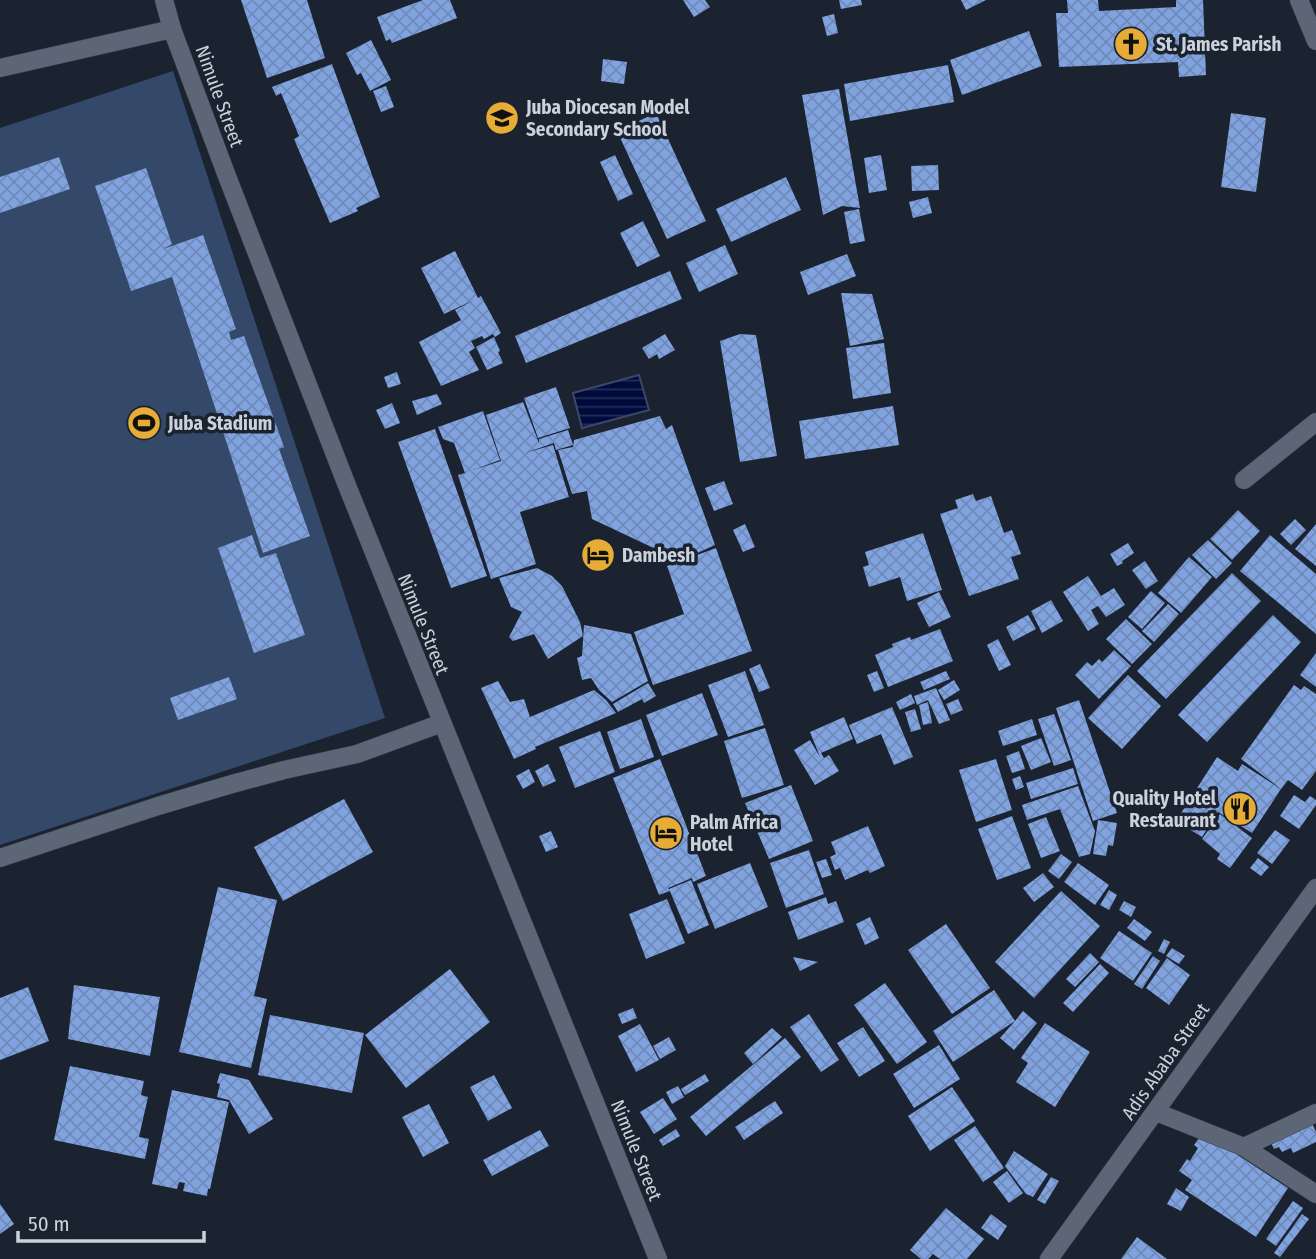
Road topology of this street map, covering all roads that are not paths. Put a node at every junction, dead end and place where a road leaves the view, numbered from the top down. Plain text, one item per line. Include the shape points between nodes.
1 (163, 0) edge
2 (1299, 0) edge
3 (172, 29) junction
4 (1316, 41) edge
5 (0, 68) edge
6 (1316, 422) edge
7 (1244, 480) dead end
8 (442, 723) junction
9 (0, 858) edge
10 (1316, 888) edge
11 (1156, 1112) junction
12 (1316, 1113) edge
13 (1244, 1147) junction
14 (1316, 1194) edge
15 (658, 1259) edge
16 (1049, 1259) edge

1 - 3 street, Nimule Street
2 - 4 street
3 - 5 street
3 - 8 street, Nimule Street
6 - 7 street
8 - 9 street via 357,754 232,784
8 - 15 street, Nimule Street
10 - 11 street, Adis Ababa Street
11 - 13 street
11 - 16 street, Adis Ababa Street
12 - 13 street
13 - 14 street

